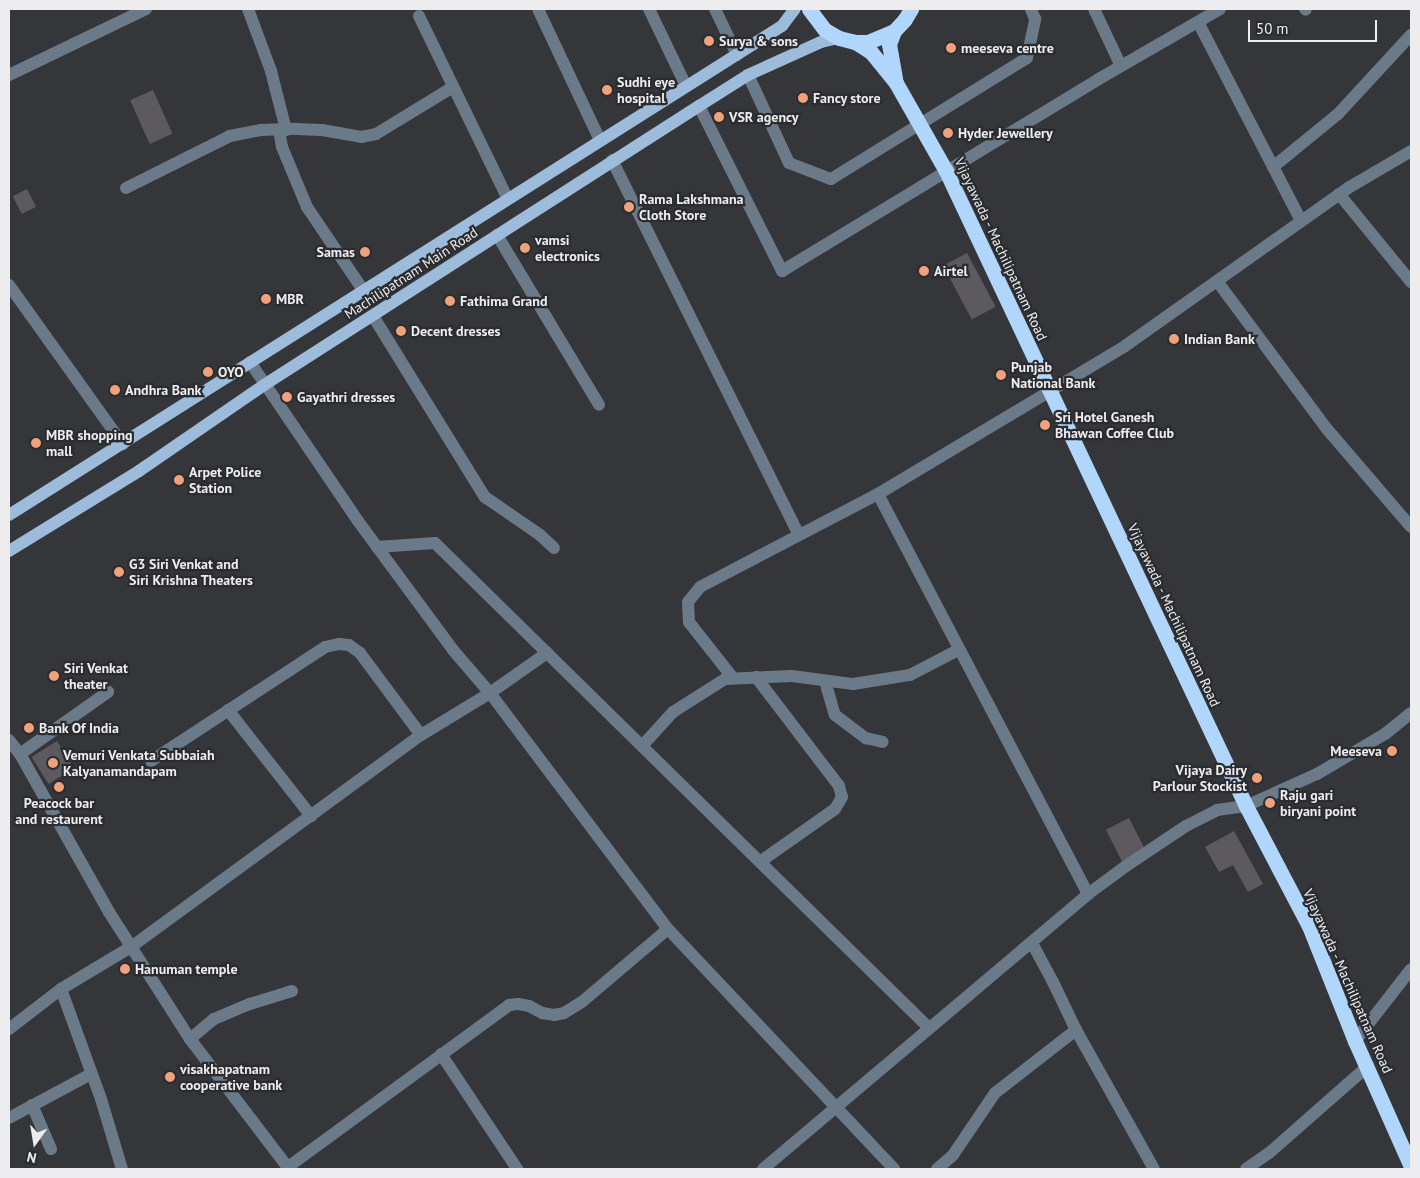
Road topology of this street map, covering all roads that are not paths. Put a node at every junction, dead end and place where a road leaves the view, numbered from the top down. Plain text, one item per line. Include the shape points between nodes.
1 (146, 9) edge
2 (248, 9) edge
3 (538, 9) edge
4 (649, 9) edge
5 (714, 9) edge
6 (795, 9) edge
7 (810, 9) edge
8 (911, 9) edge
9 (1031, 9) edge
10 (1094, 9) edge
11 (1220, 9) edge
12 (419, 16) dead end
13 (1198, 22) junction
14 (894, 31) junction
15 (1411, 34) edge
16 (839, 38) junction
17 (855, 42) junction
18 (737, 55) junction
19 (1121, 66) junction
20 (9, 75) edge
21 (748, 75) junction
22 (896, 83) junction
23 (686, 86) junction
24 (453, 87) junction
25 (699, 106) junction
26 (920, 124) junction
27 (282, 130) junction
28 (600, 140) junction
29 (1411, 151) edge
30 (612, 160) junction
31 (1273, 166) junction
32 (946, 171) junction
33 (126, 188) dead end
34 (1339, 194) junction
35 (508, 199) junction
36 (1301, 221) junction
37 (497, 235) junction
38 (1217, 281) junction
39 (1411, 282) edge
40 (9, 285) edge
41 (363, 290) junction
42 (373, 316) junction
43 (250, 362) junction
44 (264, 385) junction
45 (1050, 392) junction
46 (599, 405) dead end
47 (123, 444) junction
48 (878, 494) junction
49 (9, 515) edge
50 (1411, 527) edge
51 (798, 535) junction
52 (377, 548) junction
53 (554, 548) dead end
54 (9, 551) edge
55 (958, 650) junction
56 (547, 653) junction
57 (756, 677) junction
58 (733, 678) junction
59 (825, 681) junction
60 (108, 692) dead end
61 (490, 693) junction
62 (228, 710) junction
63 (1411, 713) edge
64 (421, 735) junction
65 (9, 740) edge
66 (883, 742) dead end
67 (642, 746) junction
68 (20, 754) junction
69 (151, 761) dead end
70 (1246, 806) junction
71 (311, 816) junction
72 (761, 861) junction
73 (1088, 894) junction
74 (668, 929) junction
75 (1032, 944) junction
76 (131, 947) junction
77 (1411, 969) edge
78 (61, 988) junction
79 (292, 991) dead end
80 (929, 1028) junction
81 (9, 1029) edge
82 (1076, 1030) junction
83 (190, 1039) junction
84 (1355, 1042) junction
85 (441, 1054) junction
86 (1368, 1066) junction
87 (91, 1074) junction
88 (32, 1105) junction
89 (835, 1106) junction
90 (9, 1118) edge
91 (51, 1149) dead end
92 (1411, 1167) edge
93 (288, 1168) edge
94 (767, 1168) edge
95 (122, 1169) edge
96 (518, 1169) edge
97 (894, 1169) edge
98 (937, 1169) edge
99 (1154, 1169) edge
100 (1246, 1169) edge

1 - 20 street
2 - 27 street via 271,71
3 - 28 street
4 - 23 street
5 - 18 street
6 - 18 main road, Machilipatnam Main Road via 782,26
7 - 16 highway via 825,30
8 - 14 highway
9 - 26 street via 1035,19 1028,58
10 - 19 street
11 - 13 street
12 - 24 street
13 - 19 street
13 - 31 street
14 - 17 highway via 868,42
14 - 22 highway, Vijayawada - Machilipatnam Road via 889,44
15 - 31 street via 1338,114
16 - 17 highway
16 - 21 main road, Machilipatnam Main Road via 821,42
17 - 22 highway, Vijayawada - Machilipatnam Road via 872,52
18 - 23 main road, Machilipatnam Main Road
19 - 32 street
21 - 25 main road, Machilipatnam Main Road
21 - 26 street via 790,163 831,179
22 - 26 highway, Vijayawada - Machilipatnam Road
23 - 28 main road, Machilipatnam Main Road
24 - 27 street via 376,134 361,137 322,130
24 - 35 street
25 - 30 main road, Machilipatnam Main Road
25 - 32 street via 782,271
26 - 32 highway, Vijayawada - Machilipatnam Road
27 - 33 street via 260,130 230,136
27 - 41 street via 282,147 307,206
28 - 35 main road, Machilipatnam Main Road
29 - 34 street
30 - 37 main road, Machilipatnam Main Road
30 - 51 street
31 - 36 street
32 - 45 highway, Vijayawada - Machilipatnam Road
34 - 36 street
34 - 39 street
35 - 41 main road, Machilipatnam Main Road
36 - 38 street
37 - 42 main road, Machilipatnam Main Road
37 - 46 street
38 - 45 street via 1125,346
38 - 50 street via 1327,430
40 - 47 street
41 - 43 main road, Machilipatnam Main Road
42 - 44 main road, Machilipatnam Main Road
42 - 53 street via 485,497 534,530
43 - 44 street
43 - 47 main road, Machilipatnam Main Road
44 - 52 street
44 - 54 main road, Machilipatnam Main Road via 139,471
45 - 48 street
45 - 70 highway, Vijayawada - Machilipatnam Road
47 - 49 main road, Machilipatnam Main Road
48 - 51 street
48 - 55 street
51 - 58 street via 700,587 688,602 689,622
52 - 56 street via 435,543
52 - 61 street via 453,650
55 - 59 street via 910,675 853,684
55 - 73 street
56 - 61 street
56 - 67 street
57 - 58 street
57 - 59 street via 792,676
57 - 72 street via 839,786 842,796 836,809
58 - 67 street via 725,679 673,712
59 - 66 street via 834,715 866,738
60 - 68 street
61 - 64 street
61 - 74 street
62 - 64 street via 325,647 349,645 360,653
62 - 69 street
62 - 71 street
63 - 70 street via 1385,734 1317,774
64 - 71 street
65 - 68 street
67 - 72 street
68 - 76 street
70 - 73 street via 1217,810 1186,826
70 - 84 highway, Vijayawada - Machilipatnam Road via 1309,926
71 - 76 street
72 - 80 street
73 - 75 street
74 - 85 street via 584,1001 564,1013 554,1015 529,1006 509,1005
74 - 89 street
75 - 80 street
75 - 82 street
76 - 78 street
76 - 83 street
77 - 84 street
78 - 81 street
78 - 87 street
79 - 83 street via 214,1019
80 - 89 street
82 - 98 street via 995,1093 954,1155
82 - 99 street
83 - 93 street
84 - 86 highway, Vijayawada - Machilipatnam Road
85 - 93 street
85 - 96 street
86 - 92 highway, Vijayawada - Machilipatnam Road
86 - 100 street via 1276,1147
87 - 88 street
87 - 95 street
88 - 90 street
88 - 91 street
89 - 94 street
89 - 97 street

